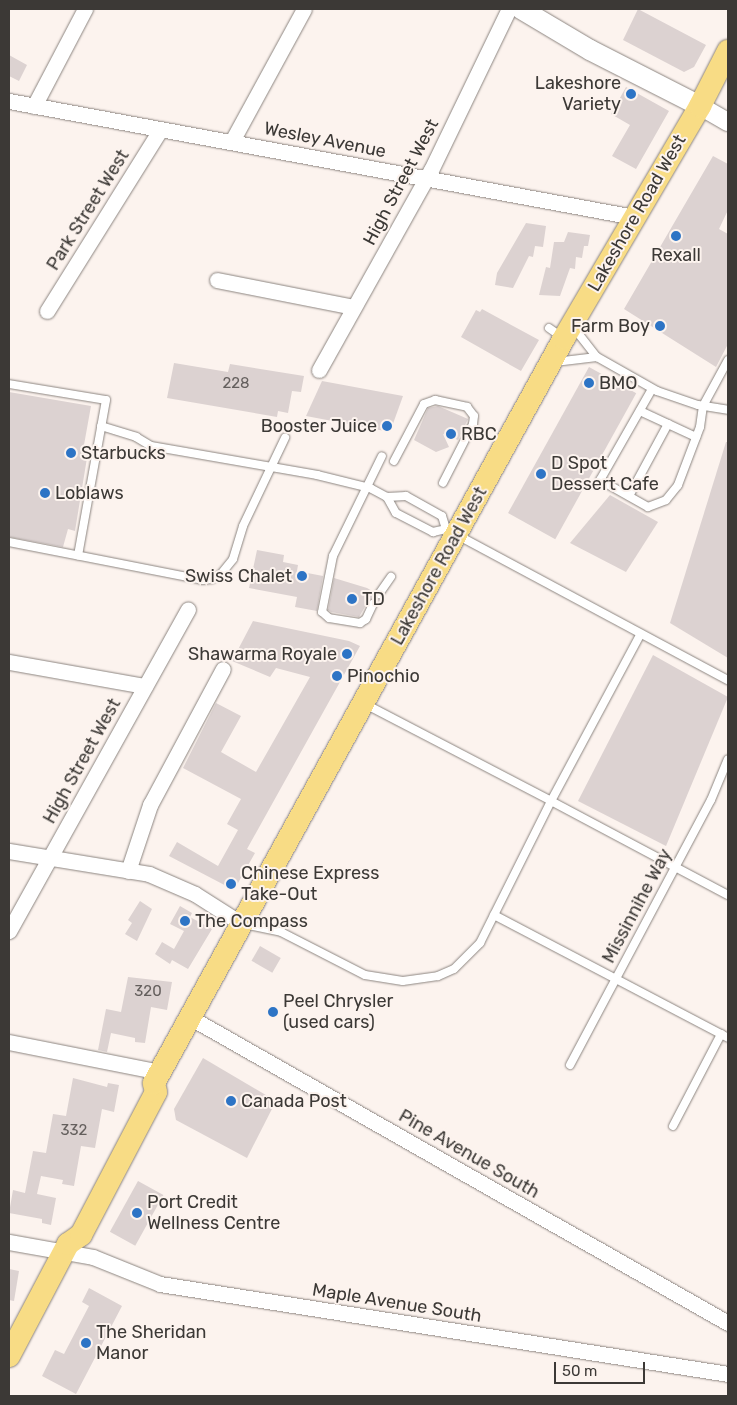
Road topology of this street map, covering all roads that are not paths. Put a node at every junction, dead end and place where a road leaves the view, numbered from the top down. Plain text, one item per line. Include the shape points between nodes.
1 (86, 9) edge
2 (304, 9) edge
3 (509, 9) edge
4 (521, 9) edge
5 (728, 51) edge
6 (9, 101) edge
7 (34, 106) junction
8 (700, 106) junction
9 (728, 122) edge
10 (160, 130) junction
11 (232, 141) junction
12 (426, 180) junction
13 (634, 217) junction
14 (217, 280) dead end
15 (353, 307) junction
16 (47, 311) dead end
17 (561, 330) junction
18 (597, 357) junction
19 (728, 360) edge
20 (552, 362) junction
21 (319, 370) dead end
22 (9, 384) edge
23 (652, 389) junction
24 (703, 406) junction
25 (728, 410) edge
26 (640, 411) junction
27 (668, 424) junction
28 (101, 426) junction
29 (696, 437) junction
30 (285, 438) dead end
31 (382, 456) dead end
32 (394, 461) dead end
33 (269, 466) junction
34 (443, 482) dead end
35 (367, 487) junction
36 (629, 496) junction
37 (387, 497) junction
38 (451, 532) junction
39 (9, 542) edge
40 (78, 555) junction
41 (391, 576) dead end
42 (379, 594) dead end
43 (373, 604) dead end
44 (188, 609) dead end
45 (640, 635) junction
46 (9, 662) edge
47 (223, 669) dead end
48 (728, 680) edge
49 (145, 686) junction
50 (363, 703) junction
51 (728, 759) edge
52 (551, 801) junction
53 (9, 851) edge
54 (49, 858) junction
55 (674, 866) junction
56 (128, 871) junction
57 (728, 895) edge
58 (494, 915) junction
59 (242, 924) junction
60 (9, 931) edge
61 (615, 978) junction
62 (191, 1018) junction
63 (725, 1036) edge
64 (9, 1042) edge
65 (570, 1065) dead end
66 (158, 1078) junction
67 (673, 1126) dead end
68 (9, 1242) edge
69 (66, 1248) junction
70 (728, 1323) edge
71 (9, 1356) edge
72 (728, 1374) edge

1 - 7 street
2 - 11 street
3 - 12 street, High Street West
4 - 8 main road via 590,50
5 - 8 main road, Lakeshore Road West
6 - 7 street, Wesley Avenue
7 - 10 street, Wesley Avenue
8 - 9 street
8 - 13 main road, Lakeshore Road West
10 - 11 street, Wesley Avenue
10 - 16 street, Park Street West
11 - 12 street, Wesley Avenue
12 - 13 street, Wesley Avenue
12 - 15 street, High Street West
13 - 17 main road, Lakeshore Road West
14 - 15 street
15 - 21 street, High Street West
17 - 18 lane
17 - 20 main road, Lakeshore Road West
18 - 20 lane
18 - 23 lane
19 - 24 lane
20 - 38 main road, Lakeshore Road West
22 - 28 lane via 106,400
23 - 24 lane
23 - 26 lane
24 - 25 lane
24 - 29 lane
26 - 27 lane
26 - 36 lane via 600,480
27 - 29 lane
27 - 36 lane
28 - 33 lane via 136,437 151,446
28 - 40 lane
29 - 36 lane via 678,485 666,500 648,507
30 - 33 lane
31 - 35 lane
32 - 34 lane via 424,404 435,400 467,407 474,416 473,424
33 - 35 lane
33 - 40 lane via 243,526 233,559 221,574 212,579 202,580
35 - 37 lane
35 - 43 lane via 331,563 323,615 360,623 366,619
37 - 38 lane via 396,513 433,532
37 - 38 lane via 406,496 442,516
38 - 45 lane
38 - 50 main road, Lakeshore Road West
39 - 40 lane
41 - 42 lane
44 - 49 street, High Street West
45 - 48 lane
45 - 52 lane
46 - 49 street
47 - 56 street via 150,806
49 - 54 street, High Street West
50 - 52 lane
50 - 59 main road, Lakeshore Road West
51 - 55 lane, Missinnihe Way
52 - 55 lane
52 - 58 lane
53 - 54 street
54 - 56 street
54 - 60 street, High Street West
55 - 57 lane
55 - 61 lane, Missinnihe Way
56 - 59 street via 149,874 196,894
58 - 59 lane via 480,943 454,969 438,976 403,981 365,975 281,932
58 - 61 lane
59 - 62 main road, Lakeshore Road West
61 - 63 lane
61 - 65 lane, Missinnihe Way
62 - 66 main road, Lakeshore Road West
62 - 70 street, Pine Avenue South
63 - 67 lane
64 - 66 street
66 - 69 main road, Lakeshore Road West via 144,1086 68,1231
68 - 69 street, Maple Avenue South
69 - 71 main road, Lakeshore Road West
69 - 72 street, Maple Avenue South via 160,1284

